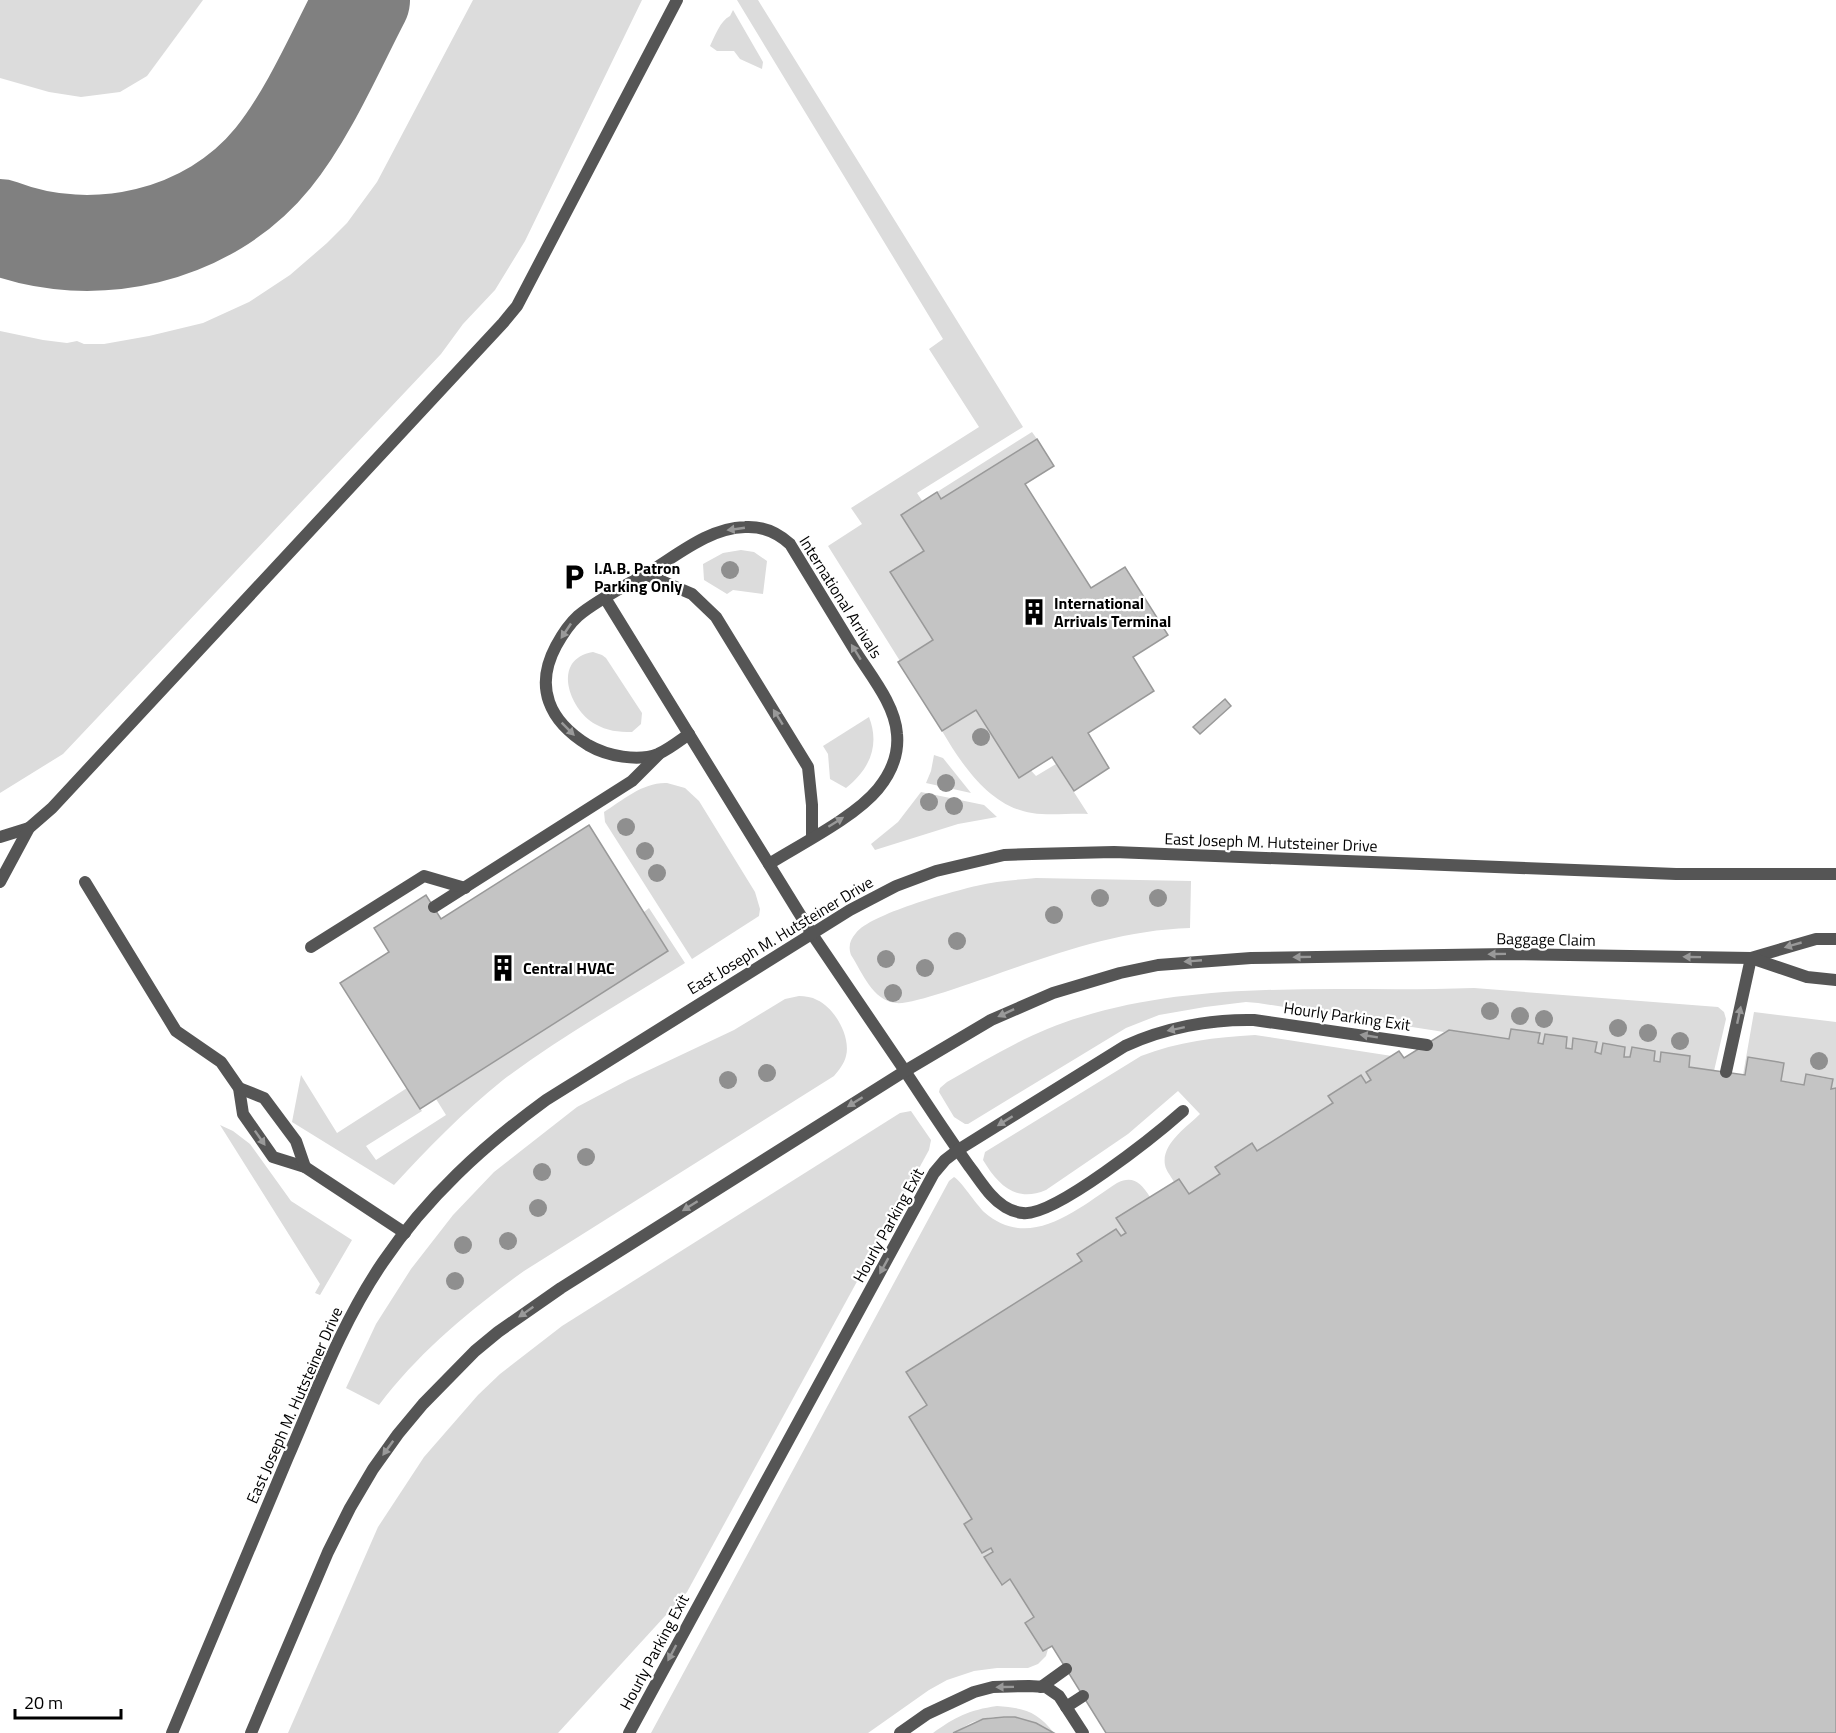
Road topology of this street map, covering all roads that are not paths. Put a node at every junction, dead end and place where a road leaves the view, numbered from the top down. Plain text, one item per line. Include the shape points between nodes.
1 (677, 0) edge
2 (645, 574) junction
3 (605, 598) junction
4 (689, 734) junction
5 (659, 753) junction
6 (29, 828) junction
7 (0, 837) edge
8 (812, 837) junction
9 (769, 864) junction
10 (1836, 874) edge
11 (0, 882) edge
12 (85, 882) dead end
13 (465, 888) junction
14 (434, 907) dead end
15 (812, 934) junction
16 (1836, 939) edge
17 (311, 947) dead end
18 (1751, 958) junction
19 (1836, 980) edge
20 (1427, 1044) dead end
21 (905, 1071) junction
22 (1726, 1072) dead end
23 (239, 1088) junction
24 (1183, 1111) dead end
25 (958, 1150) junction
26 (305, 1167) junction
27 (405, 1233) junction
28 (1066, 1669) dead end
29 (1041, 1687) junction
30 (1083, 1696) dead end
31 (1066, 1707) junction
32 (172, 1733) edge
33 (251, 1733) edge
34 (629, 1733) edge
35 (900, 1733) edge
36 (1083, 1733) edge

1 - 6 street via 517,306 52,808
2 - 3 street, International Arrivals
8 -> 2 street via 808,767 716,617 692,594
8 -> 2 street, International Arrivals via 852,812 878,789 894,765 897,733 886,701 790,544 771,530 726,530 713,533
3 - 4 street
3 -> 5 street, International Arrivals via 568,625 552,654 545,678 549,702 554,714 573,735 592,747 627,757
4 - 5 street
4 - 9 street
5 - 13 street via 632,781
6 - 7 street
6 - 11 street
8 - 9 street, International Arrivals
9 - 15 street
10 - 15 street, East Joseph M. Hutsteiner Drive via 1676,874 1114,852 1013,855 975,861 896,886
12 - 23 street via 177,1031 221,1062
13 - 14 street
13 - 17 street via 424,876
15 - 21 street
15 - 27 street, East Joseph M. Hutsteiner Drive via 546,1100 467,1163
16 -> 18 street via 1816,939
18 - 19 street, Baggage Claim via 1807,977
18 -> 21 street, Baggage Claim via 1507,954 1251,958 1158,965 1087,982 1034,1001 991,1020
22 -> 18 street
20 -> 25 street, Hourly Parking Exit via 1254,1020 1178,1028 1125,1046
21 - 25 street
21 -> 33 street, Baggage Claim via 561,1288 498,1332 450,1375 398,1434 350,1508
23 - 26 street via 264,1098 296,1141
23 -> 26 street via 243,1114 273,1157
24 - 25 street via 1148,1141 1066,1198 1038,1212 1024,1213 991,1196
25 -> 34 street, Hourly Parking Exit via 934,1173
26 - 27 street
27 - 32 street, East Joseph M. Hutsteiner Drive via 366,1287 343,1328
28 - 29 street
29 - 31 street via 1059,1696
29 -> 35 street via 993,1687 974,1692 927,1714
30 - 31 street
31 - 36 street

